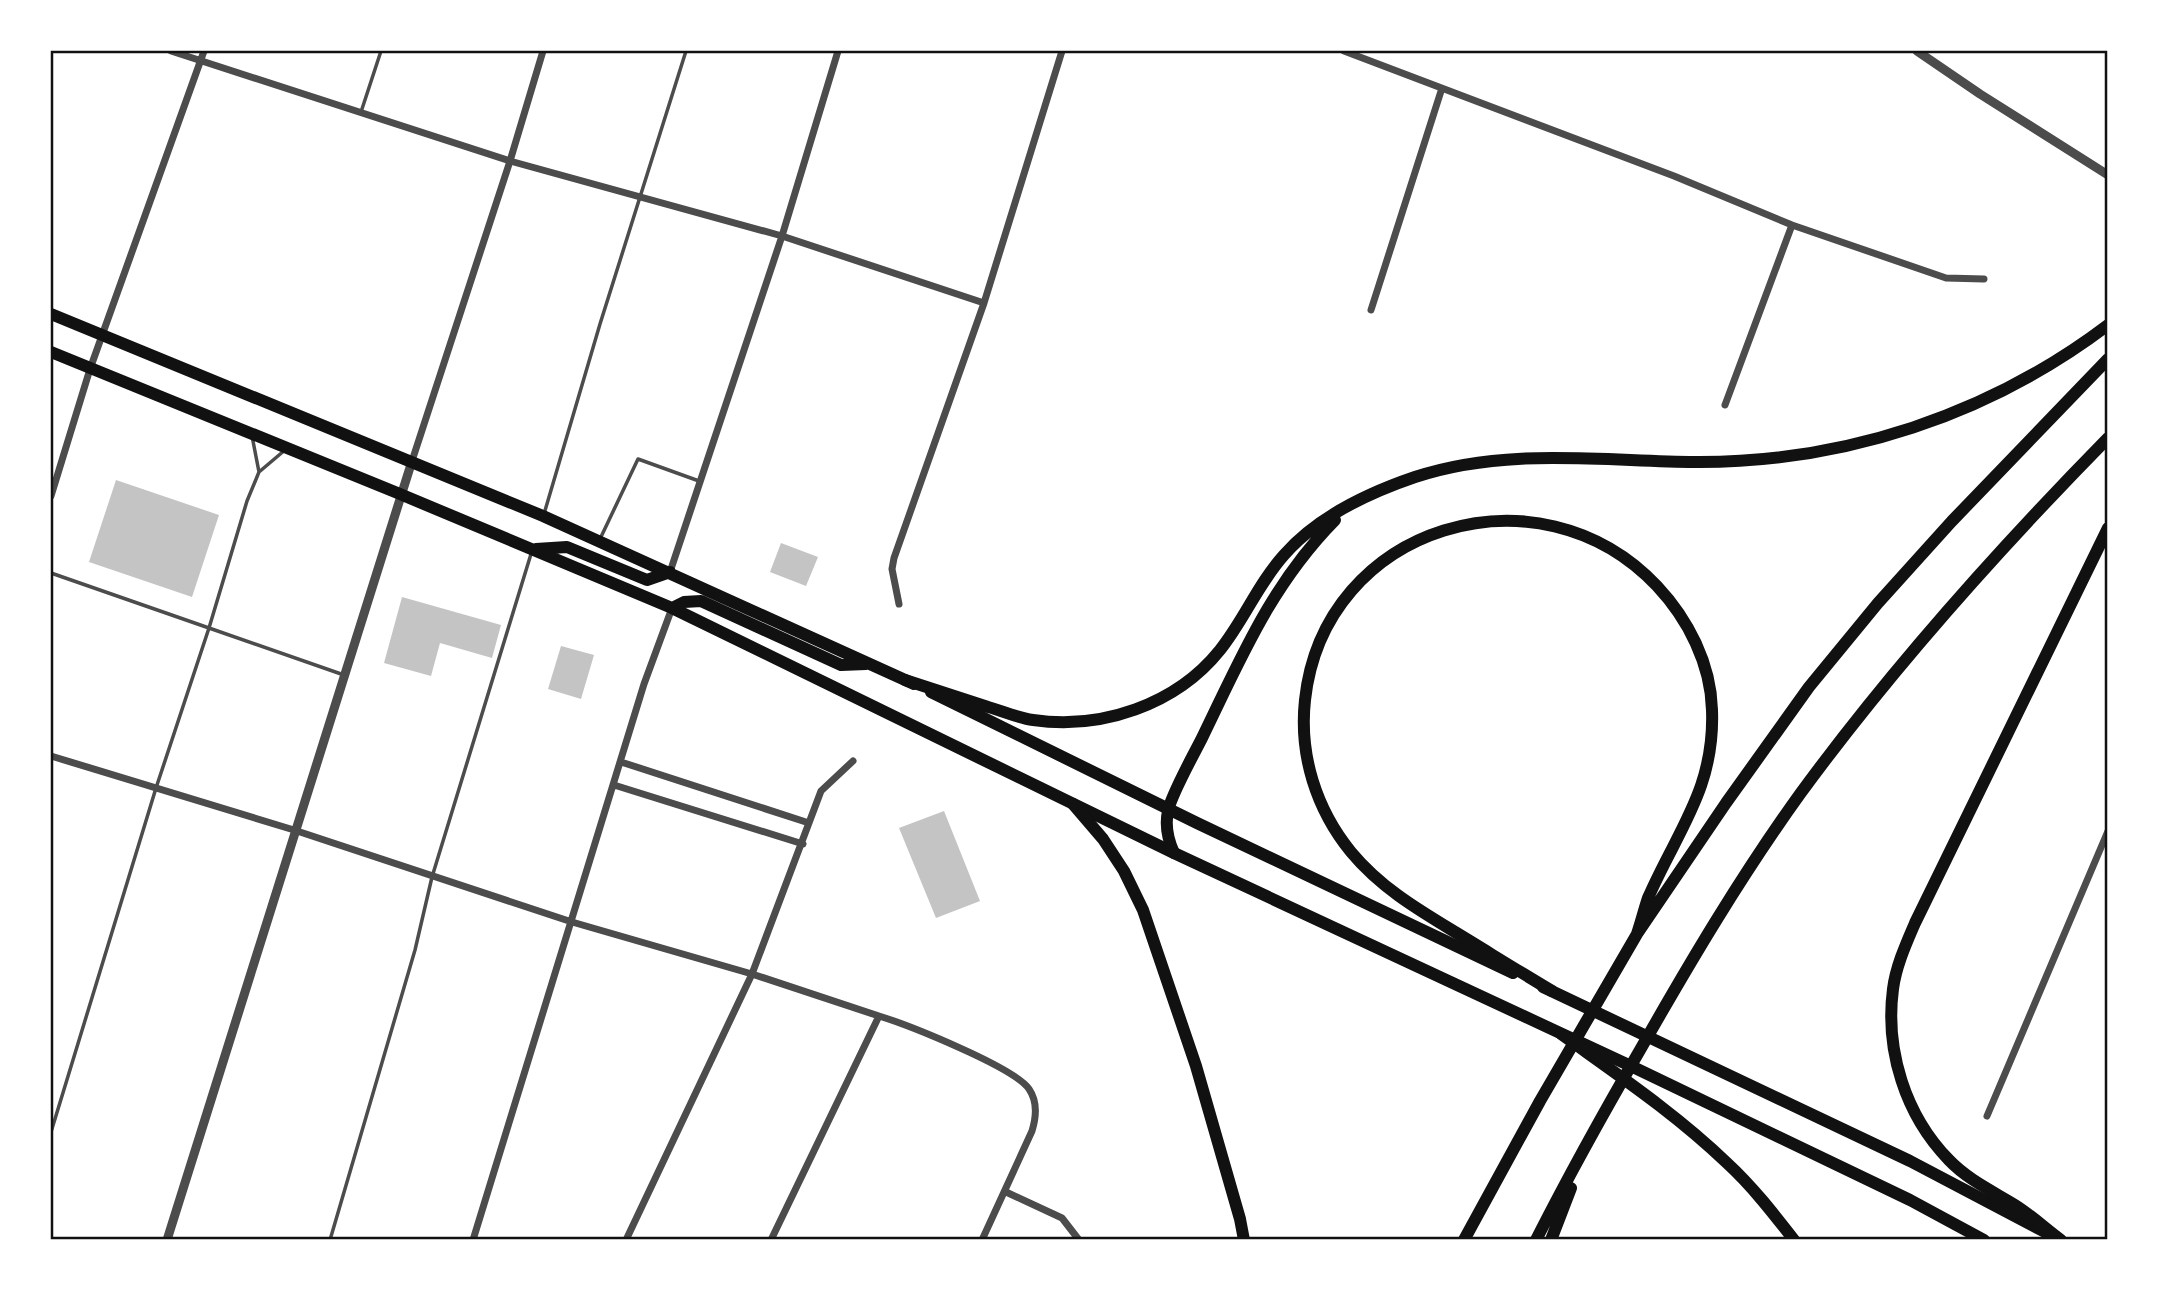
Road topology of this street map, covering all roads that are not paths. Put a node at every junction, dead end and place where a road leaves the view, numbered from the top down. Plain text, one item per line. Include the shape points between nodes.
1 (171, 51) edge
2 (204, 51) edge
3 (381, 51) edge
4 (542, 51) edge
5 (686, 51) edge
6 (838, 51) edge
7 (1062, 51) edge
8 (1344, 51) edge
9 (1917, 51) edge
10 (201, 62) junction
11 (1442, 88) junction
12 (360, 113) junction
13 (510, 161) junction
14 (2108, 175) edge
15 (640, 197) junction
16 (1792, 225) junction
17 (782, 236) junction
18 (1984, 279) dead end
19 (984, 303) junction
20 (1371, 310) dead end
21 (51, 314) edge
22 (2108, 325) edge
23 (103, 335) junction
24 (51, 352) edge
25 (2108, 359) edge
26 (90, 369) junction
27 (1725, 405) dead end
28 (251, 434) junction
29 (2108, 439) edge
30 (287, 448) junction
31 (412, 461) junction
32 (259, 472) junction
33 (701, 482) junction
34 (400, 494) junction
35 (51, 496) edge
36 (1350, 505) junction
37 (543, 516) junction
38 (2108, 528) edge
39 (599, 541) junction
40 (532, 550) junction
41 (670, 572) junction
42 (51, 573) edge
43 (899, 604) dead end
44 (672, 608) junction
45 (209, 628) junction
46 (869, 664) junction
47 (344, 675) junction
48 (905, 680) junction
49 (51, 756) edge
50 (853, 761) dead end
51 (621, 762) junction
52 (614, 785) junction
53 (156, 788) junction
54 (1073, 804) junction
55 (1168, 809) junction
56 (809, 823) junction
57 (294, 830) junction
58 (2108, 831) edge
59 (803, 844) junction
60 (1174, 853) junction
61 (432, 877) junction
62 (572, 922) junction
63 (1637, 934) junction
64 (752, 974) junction
65 (1552, 991) junction
66 (879, 1016) junction
67 (1561, 1034) junction
68 (1987, 1116) dead end
69 (51, 1132) edge
70 (1592, 1134) junction
71 (1006, 1192) junction
72 (167, 1240) edge
73 (330, 1240) edge
74 (473, 1240) edge
75 (625, 1240) edge
76 (771, 1240) edge
77 (982, 1240) edge
78 (1079, 1240) edge
79 (1244, 1240) edge
80 (1464, 1240) edge
81 (1536, 1240) edge
82 (1551, 1240) edge
83 (1794, 1240) edge
84 (1984, 1240) edge
85 (2061, 1240) edge

1 - 10 street
2 - 10 street
3 - 12 lane
4 - 13 street
5 - 15 lane
6 - 17 street
7 - 19 street
8 - 11 street
9 - 14 street
10 - 12 street
10 - 23 street
11 - 16 street
11 - 20 street
12 - 13 street
13 - 15 street
13 - 31 street
15 - 17 street
15 - 37 lane
16 - 18 street via 1947,278
16 - 27 street
17 - 19 street
17 - 33 street
19 - 43 street via 894,558
21 - 23 highway
22 - 36 highway via 2006,389 1948,417 1894,435 1824,451 1756,459 1481,460 1393,484
23 - 26 street
23 - 31 highway
24 - 26 highway
25 - 63 highway via 1952,521 1809,687
26 - 28 highway
26 - 35 street
28 - 30 highway
28 - 32 lane
29 - 70 highway via 1955,600 1800,794 1727,902
30 - 32 lane
30 - 34 highway
31 - 34 street
31 - 37 highway
32 - 45 lane
33 - 39 lane via 638,458
33 - 41 street
34 - 40 highway
34 - 47 street
36 - 48 highway via 1307,532 1284,554 1203,668 1142,706 1094,721 1031,720
36 - 55 highway via 1280,585
37 - 39 highway
38 - 85 highway via 1914,923 1893,986 1891,1016 1901,1081 1930,1137 1949,1161
39 - 41 highway
40 - 41 highway via 567,547 647,580
40 - 44 highway
40 - 61 lane
41 - 46 highway
42 - 45 lane
44 - 46 highway via 701,601 841,665
44 - 51 street
44 - 54 highway
45 - 47 lane
45 - 53 lane
46 - 48 highway
47 - 57 street
48 - 55 highway
49 - 53 street
50 - 56 street via 821,791
51 - 52 street
51 - 56 street
52 - 59 street
52 - 62 street
53 - 57 street
53 - 69 lane
54 - 60 highway
54 - 79 highway via 1103,839 1143,910 1200,1078
55 - 60 highway via 1169,843
55 - 65 highway
56 - 59 street
57 - 61 street
57 - 72 street
58 - 68 street
59 - 64 street
60 - 67 highway
61 - 62 street
61 - 73 lane
62 - 64 street
62 - 74 street
63 - 65 highway via 1648,899 1694,808 1712,733 1707,675 1684,620 1643,571 1619,553 1595,539 1536,522 1496,520 1447,528 1385,559 1340,604 1312,661 1303,717 1304,744 1320,802 1351,851 1388,890
63 - 80 highway
64 - 66 street
64 - 75 street
65 - 85 highway via 1910,1161
66 - 71 street via 910,1025 1004,1070 1031,1091 1035,1119
66 - 76 street
67 - 83 highway via 1643,1093 1727,1163
67 - 84 highway via 1910,1200
70 - 81 highway
70 - 82 highway
71 - 77 street
71 - 78 street via 1062,1218

